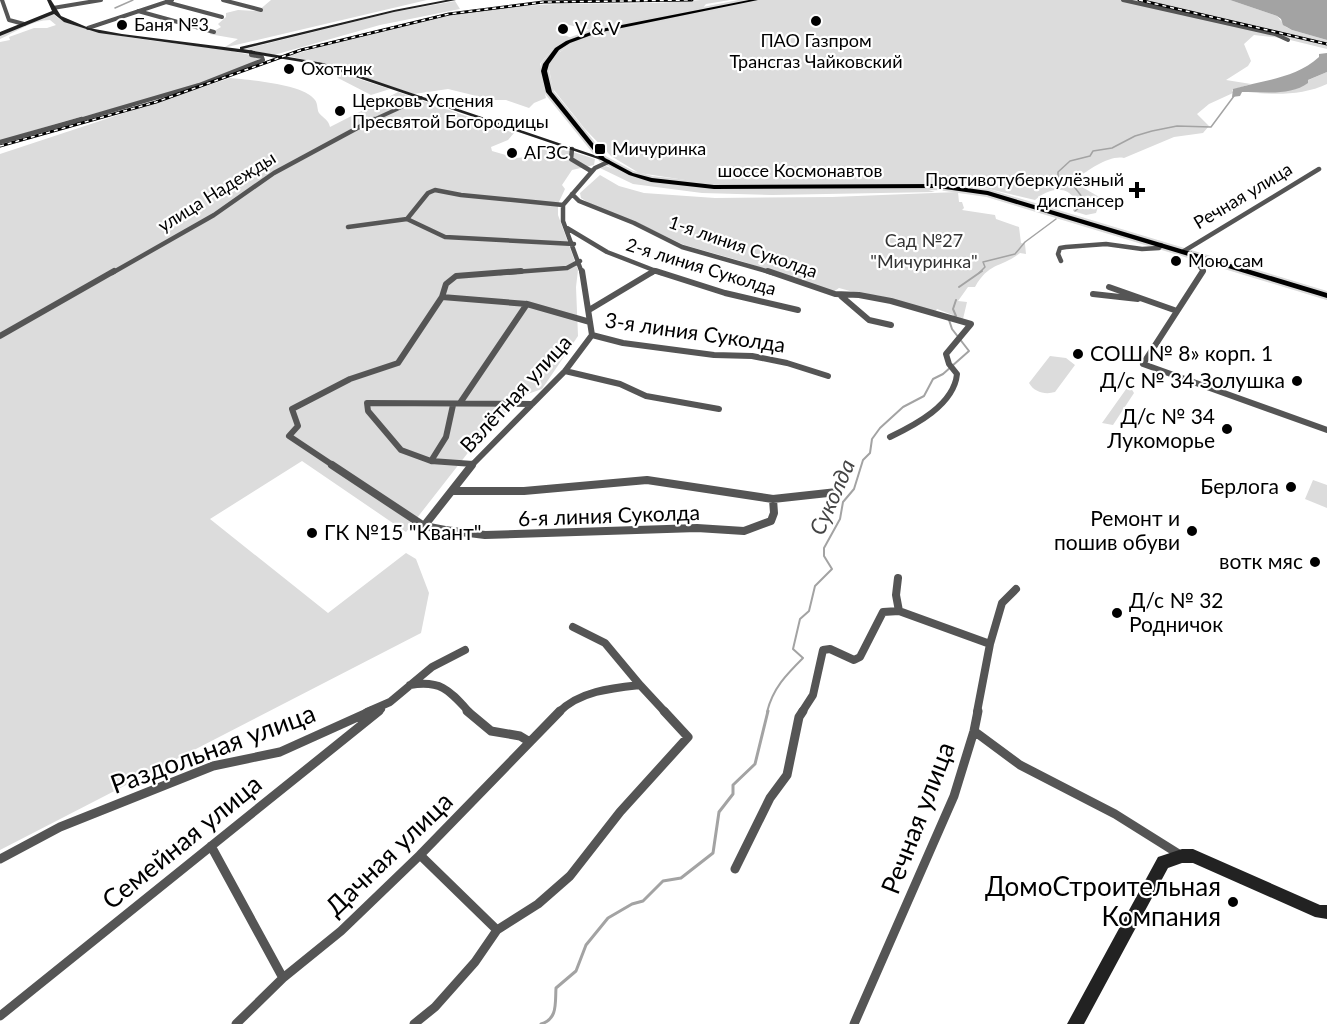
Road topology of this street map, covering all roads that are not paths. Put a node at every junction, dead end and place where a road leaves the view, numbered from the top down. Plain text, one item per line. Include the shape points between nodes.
1 (2, 0) edge
2 (49, 0) edge
3 (96, 0) edge
4 (101, 0) edge
5 (172, 0) edge
6 (223, 0) edge
7 (454, 0) edge
8 (756, 0) edge
9 (1123, 0) edge
10 (166, 2) junction
11 (101, 6) dead end
12 (54, 10) junction
13 (261, 10) dead end
14 (138, 11) junction
15 (222, 16) dead end
16 (24, 24) junction
17 (88, 28) junction
18 (214, 32) dead end
19 (0, 34) edge
20 (1288, 40) dead end
21 (236, 50) junction
22 (251, 52) junction
23 (421, 98) junction
24 (0, 142) edge
25 (572, 149) junction
26 (606, 160) junction
27 (1319, 169) dead end
28 (591, 171) junction
29 (572, 194) junction
30 (563, 205) junction
31 (407, 219) junction
32 (348, 226) dead end
33 (567, 228) junction
34 (574, 244) junction
35 (1161, 245) junction
36 (1188, 252) junction
37 (580, 261) junction
38 (1062, 261) dead end
39 (655, 271) junction
40 (1109, 287) dead end
41 (1093, 294) dead end
42 (841, 296) junction
43 (1327, 296) edge
44 (441, 297) junction
45 (1152, 300) junction
46 (527, 304) junction
47 (589, 310) junction
48 (798, 310) dead end
49 (1177, 311) junction
50 (590, 322) junction
51 (891, 326) dead end
52 (592, 335) junction
53 (0, 336) edge
54 (565, 371) junction
55 (828, 376) dead end
56 (456, 404) junction
57 (532, 404) junction
58 (719, 409) dead end
59 (1327, 430) edge
60 (890, 437) dead end
61 (431, 461) junction
62 (473, 464) junction
63 (453, 491) junction
64 (837, 492) dead end
65 (773, 499) junction
66 (424, 526) junction
67 (898, 578) dead end
68 (1016, 590) dead end
69 (899, 610) junction
70 (573, 627) dead end
71 (990, 645) junction
72 (465, 650) dead end
73 (410, 685) junction
74 (640, 685) junction
75 (390, 702) junction
76 (974, 731) junction
77 (530, 742) junction
78 (211, 846) junction
79 (420, 855) junction
80 (1182, 856) junction
81 (0, 859) edge
82 (735, 869) dead end
83 (1327, 912) edge
84 (497, 930) junction
85 (284, 978) junction
86 (0, 1016) edge
87 (236, 1024) edge
88 (414, 1024) edge
89 (854, 1024) edge
90 (1075, 1024) edge

1 - 16 street via 9,21
2 - 12 main road
3 - 4 street
3 - 11 street
3 - 12 street
5 - 10 street
6 - 13 street
7 - 21 main road
8 - 26 main road, шоссе Космонавтов via 596,33 557,49 544,71 549,92
9 - 20 street
10 - 14 street
10 - 15 street
12 - 16 main road
12 - 17 main road via 65,21
14 - 17 street
14 - 18 street
16 - 19 main road
17 - 21 main road
21 - 22 main road
22 - 23 main road via 321,64
22 - 24 street via 263,60 159,97
23 - 25 main road
23 - 53 street, улица Надежды via 274,173 214,215
25 - 26 main road
25 - 28 street via 571,159
26 - 28 street
26 - 35 main road, шоссе Космонавтов via 651,180 714,187 964,188
27 - 36 street, Речная улица
28 - 29 street
29 - 30 street
29 - 42 street, 1-я линия Суколда via 579,201 682,247 741,262
30 - 31 street via 435,190
30 - 33 street, Взлётная улица
31 - 32 street
31 - 34 street via 445,237
33 - 34 street, Взлётная улица
33 - 39 street, 2-я линия Суколда via 607,252
34 - 37 street, Взлётная улица
35 - 36 main road, шоссе Космонавтов
35 - 38 street via 1152,251 1112,244 1070,246 1060,248
36 - 43 main road, шоссе Космонавтов
36 - 49 street via 1203,271
37 - 44 street via 567,268 456,276 446,284
37 - 47 street, Взлётная улица
39 - 47 street
39 - 48 street, 2-я линия Суколда
40 - 45 street
41 - 45 street
42 - 51 street, 1-я линия Суколда via 859,316
42 - 60 street, 1-я линия Суколда via 891,300 971,324 946,354 957,374 956,386 912,428
44 - 46 street
44 - 66 street via 398,363 350,379 292,409 298,426 289,436
45 - 49 street
46 - 50 street
46 - 56 street
47 - 50 street, Взлётная улица
49 - 59 street via 1143,364
50 - 52 street, Взлётная улица
52 - 54 street, Взлётная улица
52 - 55 street, 3-я линия Суколда via 623,343 764,358
54 - 57 street, Взлётная улица
54 - 58 street via 620,384 646,396
56 - 57 street
56 - 61 street via 446,437
56 - 61 street via 367,402 368,411 401,450
57 - 62 street, Взлётная улица
61 - 62 street
62 - 63 street, Взлётная улица
63 - 65 street via 524,491 647,480
63 - 66 street, Взлётная улица
64 - 65 street
65 - 66 street, 6-я линия Суколда via 771,521 744,531 697,528 485,536
67 - 69 street
68 - 71 street, Речная улица via 1002,603
69 - 71 street
69 - 82 street via 883,612 860,657 854,660 830,649 823,650 813,695 799,717 787,775 770,798
70 - 74 street via 605,643
71 - 76 street, Речная улица
72 - 73 street, Раздольная улица via 432,667
73 - 75 street, Раздольная улица
73 - 77 street via 432,682 446,688 492,732 524,736
74 - 77 street, Дачная улица via 601,689 565,706
74 - 84 street via 688,737 620,812 570,876 538,904
75 - 78 street, Семейная улица
75 - 81 street, Раздольная улица via 280,752 213,766 60,827
76 - 80 street via 1020,765 1115,814
76 - 89 street, Речная улица via 954,796
77 - 79 street, Дачная улица
78 - 85 street
78 - 86 street, Семейная улица
79 - 84 street
79 - 85 street, Дачная улица via 342,931
80 - 83 main road via 1193,856
80 - 90 main road via 1163,862
84 - 88 street via 475,962 435,1007
85 - 87 street, Дачная улица

